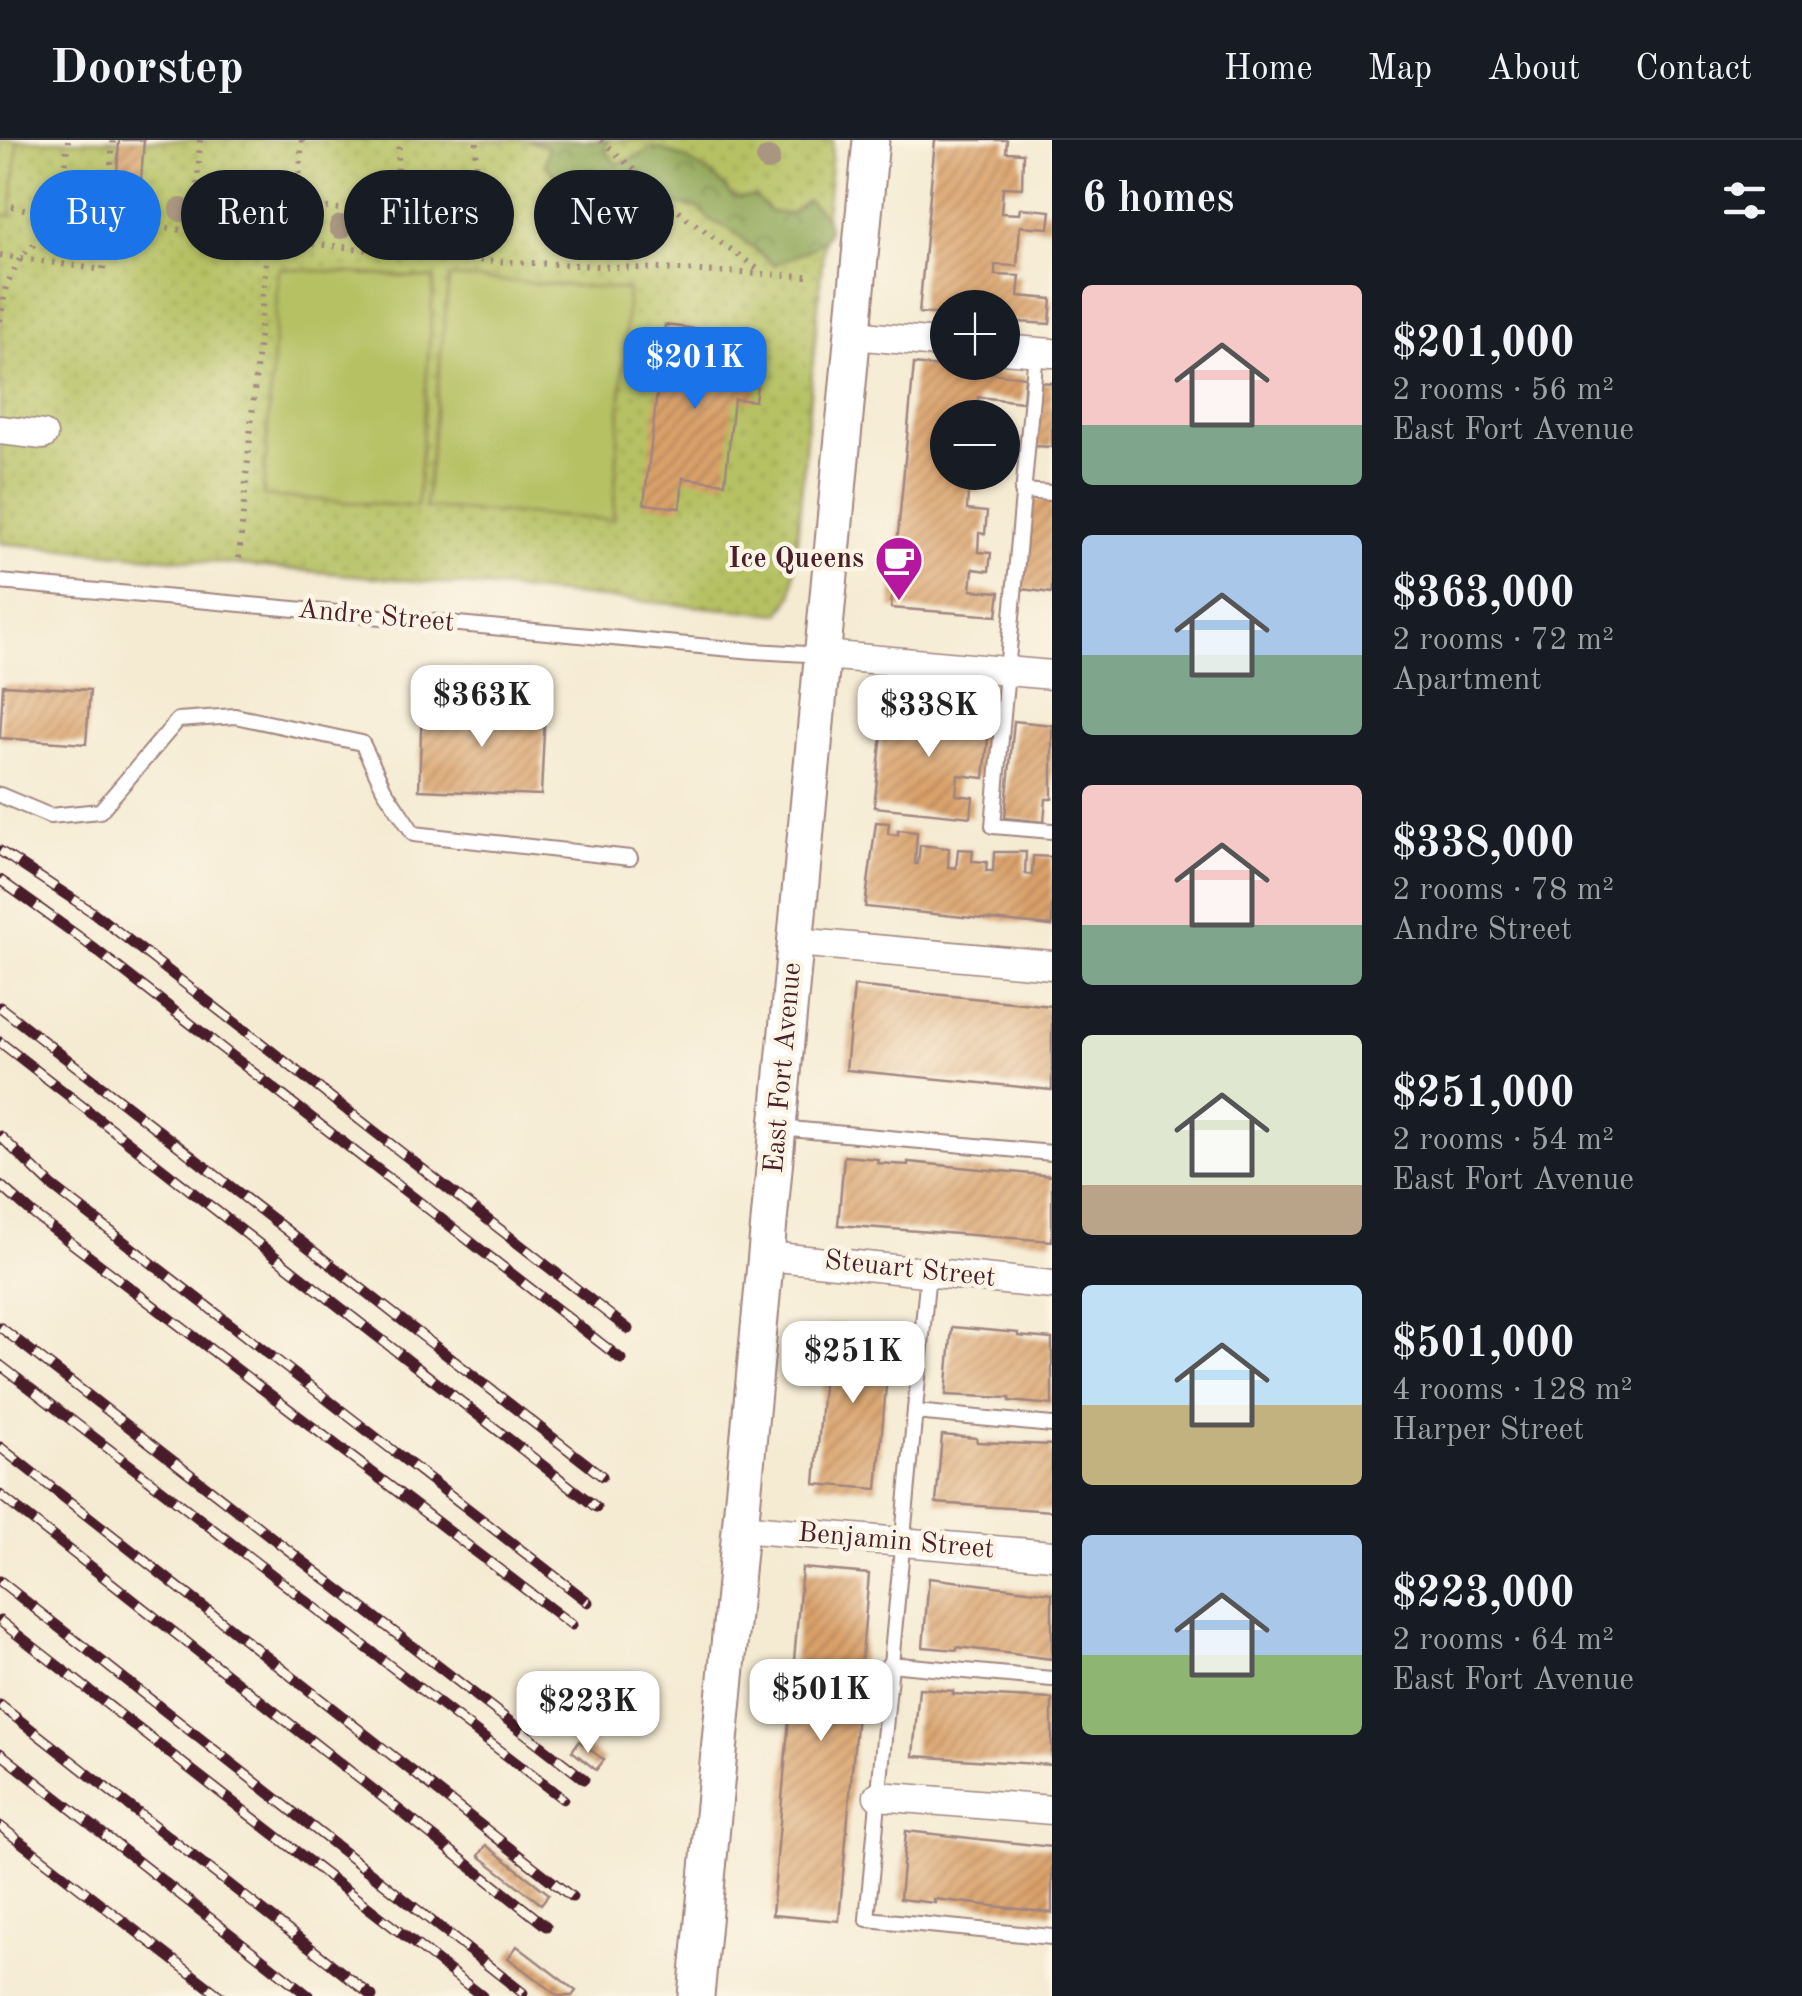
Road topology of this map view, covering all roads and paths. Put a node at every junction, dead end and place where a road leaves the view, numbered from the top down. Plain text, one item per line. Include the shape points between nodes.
1 (68, 140) edge
2 (113, 140) edge
3 (200, 140) edge
4 (302, 140) edge
5 (399, 140) edge
6 (477, 140) edge
7 (602, 140) edge
8 (871, 140) edge
9 (65, 170) edge
10 (111, 170) edge
11 (198, 170) edge
12 (300, 170) edge
13 (397, 170) edge
14 (475, 170) edge
15 (12, 206) dead end
16 (30, 210) edge
17 (30, 248) edge
18 (0, 256) edge
19 (21, 257) junction
20 (30, 258) edge
21 (40, 260) edge
22 (104, 260) edge
23 (266, 260) edge
24 (470, 260) edge
25 (762, 272) junction
26 (807, 276) dead end
27 (0, 321) edge
28 (854, 335) junction
29 (930, 342) edge
30 (1044, 353) edge
31 (0, 430) edge
32 (43, 435) dead end
33 (1022, 491) junction
34 (1052, 494) edge
35 (239, 558) dead end
36 (0, 582) edge
37 (824, 655) junction
38 (1006, 671) junction
39 (1052, 675) edge
40 (0, 795) edge
41 (1052, 831) edge
42 (630, 858) dead end
43 (796, 942) junction
44 (1052, 965) edge
45 (778, 1128) junction
46 (1052, 1153) edge
47 (767, 1256) junction
48 (928, 1272) junction
49 (1052, 1285) edge
50 (915, 1412) junction
51 (1052, 1425) edge
52 (740, 1528) junction
53 (901, 1542) junction
54 (1052, 1555) edge
55 (889, 1664) junction
56 (1052, 1679) edge
57 (878, 1796) junction
58 (1052, 1810) edge
59 (1052, 1938) edge
60 (696, 1996) edge

1 - 9 path
2 - 10 path
3 - 11 path
4 - 12 path
5 - 13 path
6 - 14 path
7 - 25 path via 688,220
8 - 28 street, East Fort Avenue
15 - 16 path
17 - 19 path
18 - 19 path
19 - 20 path
19 - 27 path via 6,286
21 - 22 path via 103,270
23 - 35 path
24 - 25 path
25 - 26 path
28 - 29 street
28 - 37 street, East Fort Avenue
30 - 33 lane
31 - 32 street
33 - 34 lane
33 - 38 lane
36 - 37 lane, Andre Street
37 - 38 street, Andre Street
37 - 43 street, East Fort Avenue
38 - 39 street, Andre Street
38 - 41 lane via 993,826
40 - 42 lane via 50,816 100,811 178,720 235,716 362,742 414,834
43 - 44 street
43 - 45 street, East Fort Avenue
45 - 46 lane
45 - 47 street, East Fort Avenue
47 - 48 street, Steuart Street
47 - 52 street, East Fort Avenue
48 - 49 street, Steuart Street
48 - 50 lane
50 - 51 lane
50 - 53 lane
52 - 53 street, Benjamin Street
52 - 60 street, East Fort Avenue
53 - 54 street, Benjamin Street
53 - 55 lane
55 - 56 lane
55 - 57 lane
57 - 58 street
57 - 59 lane via 867,1919

